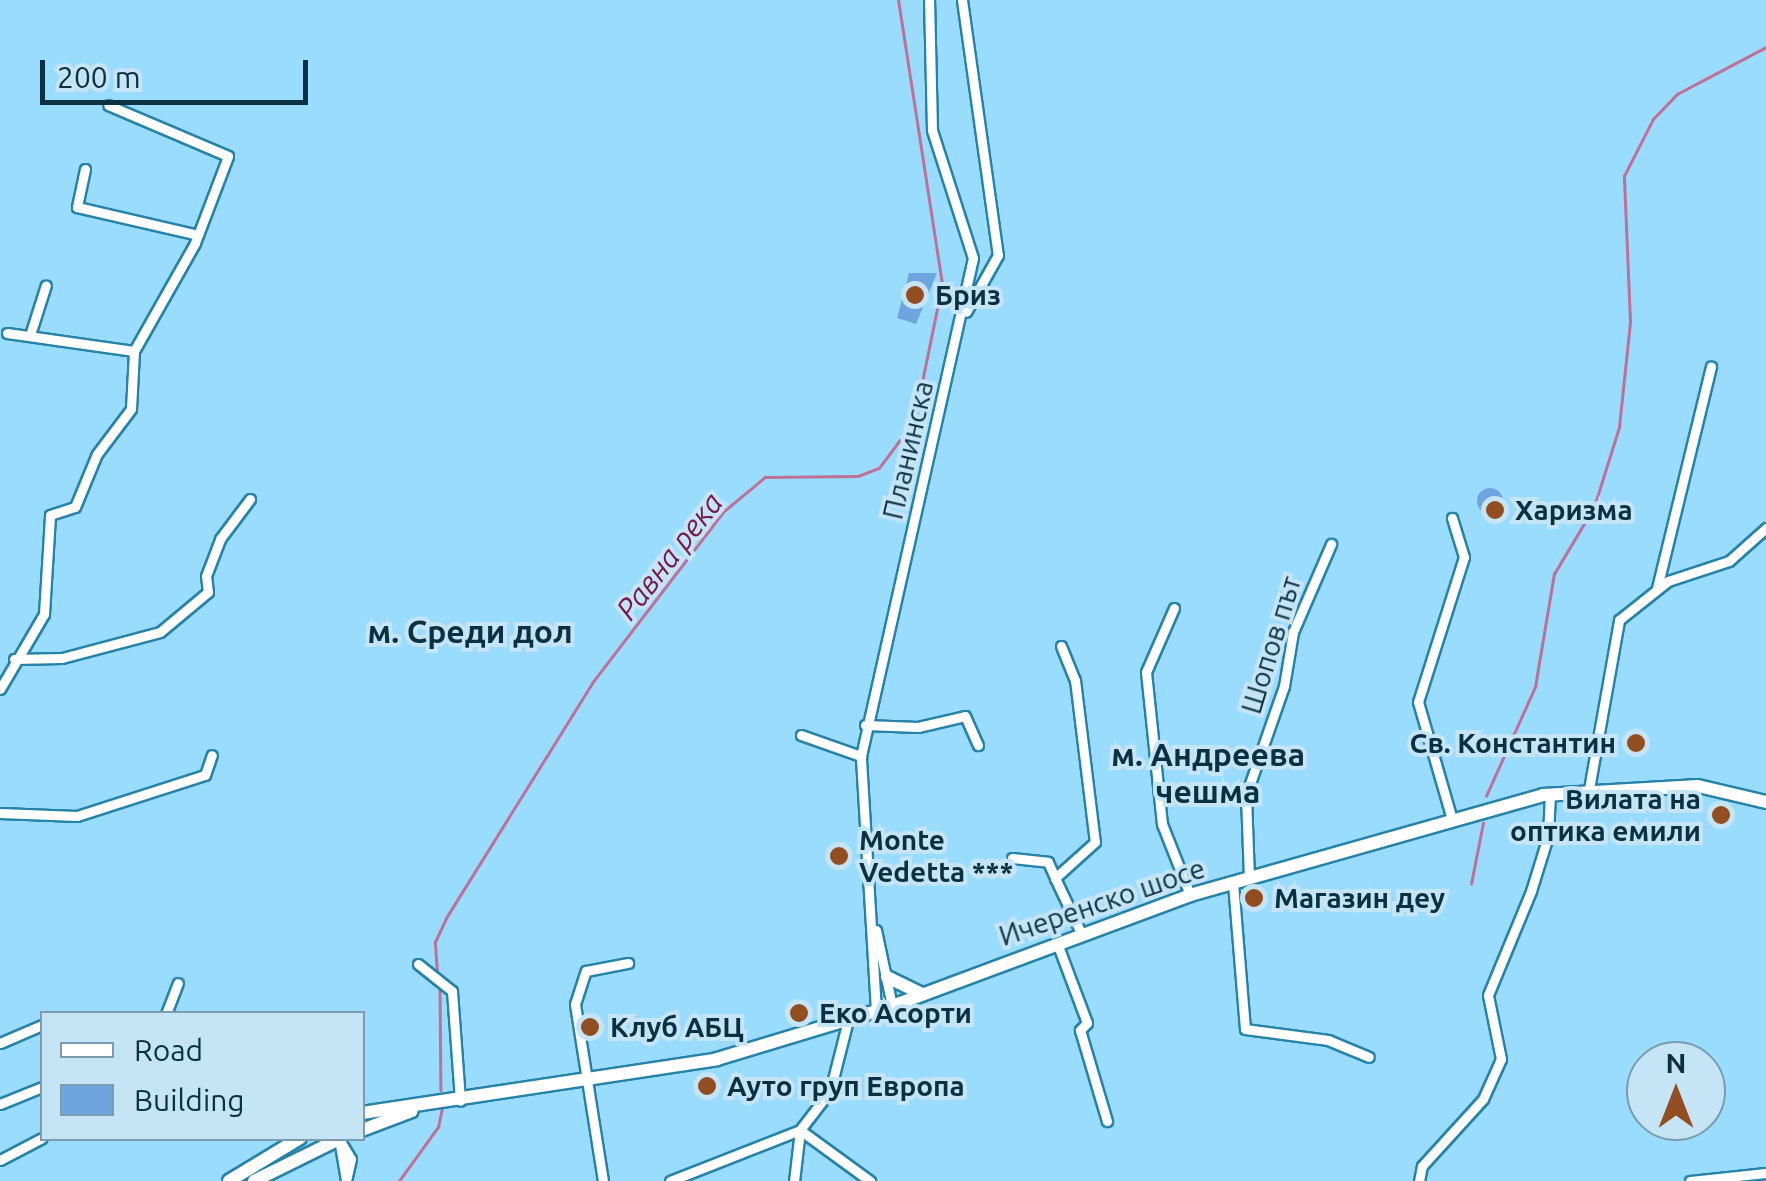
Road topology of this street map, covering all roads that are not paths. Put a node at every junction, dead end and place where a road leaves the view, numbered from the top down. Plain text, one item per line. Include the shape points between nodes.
1 (928, 0) edge
2 (962, 0) edge
3 (108, 105) dead end
4 (85, 169) dead end
5 (198, 236) junction
6 (46, 284) dead end
7 (964, 314) junction
8 (7, 334) dead end
9 (30, 335) junction
10 (134, 351) junction
11 (1711, 366) dead end
12 (250, 498) dead end
13 (1452, 518) dead end
14 (1766, 528) edge
15 (1331, 544) dead end
16 (1657, 588) junction
17 (1174, 608) dead end
18 (1061, 646) dead end
19 (14, 660) junction
20 (0, 688) edge
21 (865, 724) junction
22 (801, 736) dead end
23 (978, 745) dead end
24 (212, 755) dead end
25 (861, 756) junction
26 (1589, 789) junction
27 (1550, 794) junction
28 (1766, 802) edge
29 (0, 813) edge
30 (1451, 816) junction
31 (1012, 858) dead end
32 (1055, 878) junction
33 (1249, 878) junction
34 (1232, 883) junction
35 (1190, 895) junction
36 (872, 914) junction
37 (1081, 934) junction
38 (1057, 942) junction
39 (628, 963) dead end
40 (418, 964) dead end
41 (887, 977) junction
42 (178, 983) dead end
43 (927, 992) junction
44 (892, 1006) junction
45 (167, 1011) edge
46 (876, 1012) junction
47 (848, 1020) junction
48 (40, 1026) edge
49 (0, 1043) edge
50 (1369, 1057) dead end
51 (587, 1082) junction
52 (40, 1088) edge
53 (460, 1101) junction
54 (0, 1104) edge
55 (427, 1106) junction
56 (365, 1113) edge
57 (1106, 1120) dead end
58 (365, 1129) edge
59 (800, 1130) junction
60 (40, 1139) edge
61 (295, 1141) edge
62 (336, 1141) edge
63 (340, 1141) edge
64 (0, 1160) edge
65 (1766, 1173) edge
66 (346, 1180) edge
67 (230, 1181) edge
68 (254, 1181) edge
69 (603, 1181) edge
70 (670, 1181) edge
71 (794, 1181) edge
72 (870, 1181) edge
73 (1419, 1181) edge
74 (1690, 1181) edge

1 - 7 street, Планинска via 932,130 973,245
2 - 7 street via 998,255
3 - 5 street via 228,156
4 - 5 street via 77,207
5 - 10 street
6 - 9 street
7 - 21 street, Планинска
8 - 9 street
9 - 10 street
10 - 19 street via 131,409 97,454 75,507 50,515 51,588
11 - 16 street
12 - 19 street via 220,540 206,576 208,592 160,632 62,658
13 - 30 street via 1464,557 1418,702
14 - 16 street via 1730,561
15 - 33 street, Шопов път via 1293,632 1284,686 1246,795
16 - 26 street via 1619,620
17 - 35 street via 1146,672 1162,824
18 - 32 street via 1076,680 1096,842
19 - 20 street
21 - 23 street via 918,727 965,716
21 - 25 street, Планинска
22 - 25 street
24 - 29 street via 204,775 78,816
25 - 36 street, Планинска
26 - 27 street, Ичеренско шосе
26 - 28 street, Ичеренско шосе via 1698,786
27 - 30 street, Ичеренско шосе
27 - 73 street via 1531,891 1488,995 1501,1059 1482,1098 1422,1166
30 - 33 street, Ичеренско шосе
31 - 32 street via 1048,862
32 - 37 street
33 - 34 street, Ичеренско шосе
34 - 35 street, Ичеренско шосе
34 - 50 street via 1245,1029 1328,1040
35 - 37 street, Ичеренско шосе
36 - 41 street
36 - 46 street
37 - 38 street, Ичеренско шосе
38 - 43 street, Ичеренско шосе
38 - 57 street via 1087,1023 1080,1030
39 - 51 street via 595,964 579,985 574,1020
40 - 53 street via 452,990
41 - 43 street
41 - 44 street
42 - 45 street
43 - 44 street, Ичеренско шосе
44 - 46 street, Ичеренско шосе
46 - 47 street, Ичеренско шосе
47 - 51 street, Ичеренско шосе via 717,1059
47 - 59 street via 830,1091
48 - 49 street
51 - 53 street, Ичеренско шосе
51 - 69 street
52 - 54 street
53 - 55 street, Ичеренско шосе
55 - 56 street
55 - 58 street
59 - 70 street
59 - 71 street
59 - 72 street
60 - 64 street
61 - 67 street
62 - 68 street
63 - 66 street
65 - 74 street

